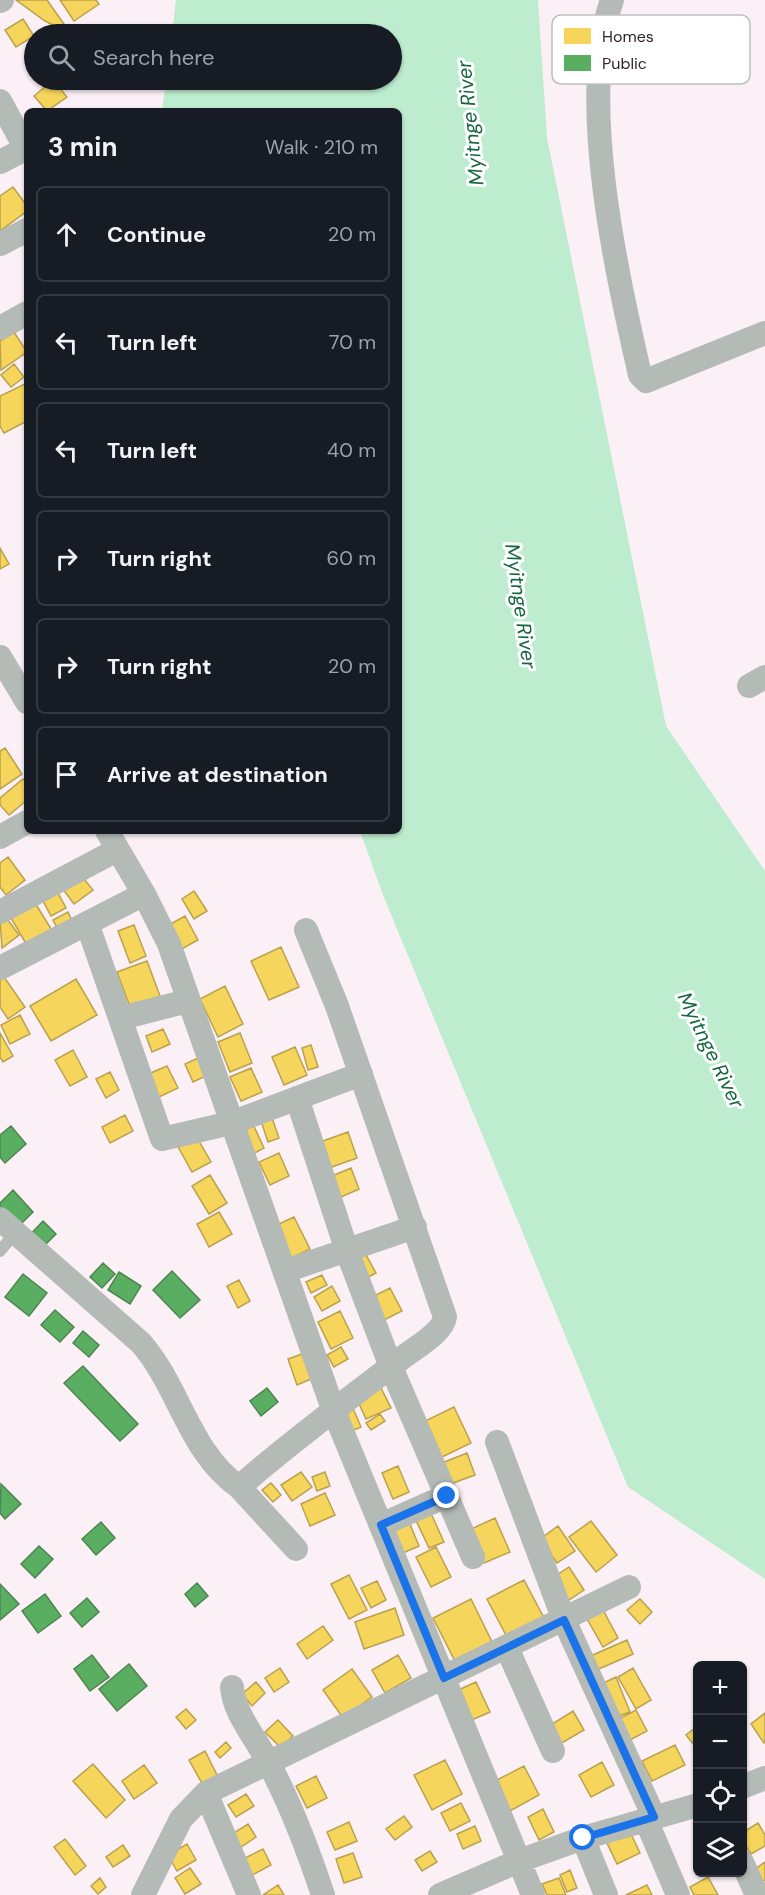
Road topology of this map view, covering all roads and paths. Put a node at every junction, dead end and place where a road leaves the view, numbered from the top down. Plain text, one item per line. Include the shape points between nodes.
1 (612, 0) edge
2 (608, 15) edge
3 (598, 84) edge
4 (0, 101) edge
5 (24, 144) edge
6 (24, 150) edge
7 (0, 162) edge
8 (24, 232) edge
9 (0, 244) edge
10 (24, 315) edge
11 (0, 328) edge
12 (765, 333) edge
13 (1, 662) edge
14 (24, 697) edge
15 (24, 824) edge
16 (0, 837) edge
17 (112, 840) edge
18 (144, 894) junction
19 (0, 912) edge
20 (87, 923) junction
21 (306, 930) dead end
22 (0, 968) edge
23 (188, 1001) junction
24 (121, 1018) junction
25 (361, 1074) junction
26 (297, 1098) junction
27 (231, 1123) junction
28 (8, 1226) edge
29 (415, 1227) junction
30 (0, 1251) edge
31 (347, 1251) junction
32 (285, 1271) junction
33 (391, 1367) junction
34 (333, 1409) junction
35 (497, 1442) dead end
36 (239, 1486) junction
37 (447, 1496) junction
38 (381, 1525) junction
39 (296, 1549) dead end
40 (473, 1557) dead end
41 (629, 1587) dead end
42 (564, 1620) junction
43 (507, 1648) junction
44 (444, 1678) junction
45 (232, 1687) dead end
46 (553, 1751) dead end
47 (269, 1763) junction
48 (765, 1778) edge
49 (747, 1785) edge
50 (206, 1793) junction
51 (693, 1805) edge
52 (650, 1818) junction
53 (583, 1838) junction
54 (519, 1861) junction
55 (747, 1873) edge
56 (470, 1889) edge
57 (143, 1895) edge
58 (249, 1895) edge
59 (323, 1895) edge
60 (440, 1895) edge
61 (533, 1895) edge
62 (606, 1895) edge
63 (678, 1895) edge
64 (757, 1895) edge

1 - 2 street
3 - 12 street via 601,146 619,282 640,375 646,381
4 - 5 street
6 - 7 street
8 - 9 street
10 - 11 street
13 - 14 street
15 - 16 street
17 - 18 street
17 - 19 street
18 - 20 street
18 - 23 street via 169,944
20 - 22 street
20 - 24 street
21 - 25 street
23 - 24 street
23 - 27 street
24 - 27 street via 162,1139
25 - 26 street
25 - 29 street
26 - 27 street
26 - 31 street
27 - 32 street
28 - 30 lane
28 - 36 street via 141,1343 157,1362 190,1430 213,1465
29 - 31 street
29 - 33 street via 445,1313 444,1322
31 - 32 street
31 - 33 street
32 - 34 street
33 - 34 street
33 - 37 street
34 - 36 street
34 - 38 street
35 - 42 street
36 - 39 street
37 - 38 street
37 - 40 street
38 - 44 street
41 - 42 street
42 - 43 street
42 - 52 street
43 - 44 street
43 - 46 street
44 - 47 street
44 - 54 street
45 - 47 street via 240,1713
47 - 50 street
47 - 59 street
48 - 49 street
50 - 57 street via 181,1819
50 - 58 street
51 - 52 street
52 - 53 street
52 - 63 street
53 - 54 street
53 - 62 street
54 - 56 street
54 - 61 street
55 - 64 street
56 - 60 street

